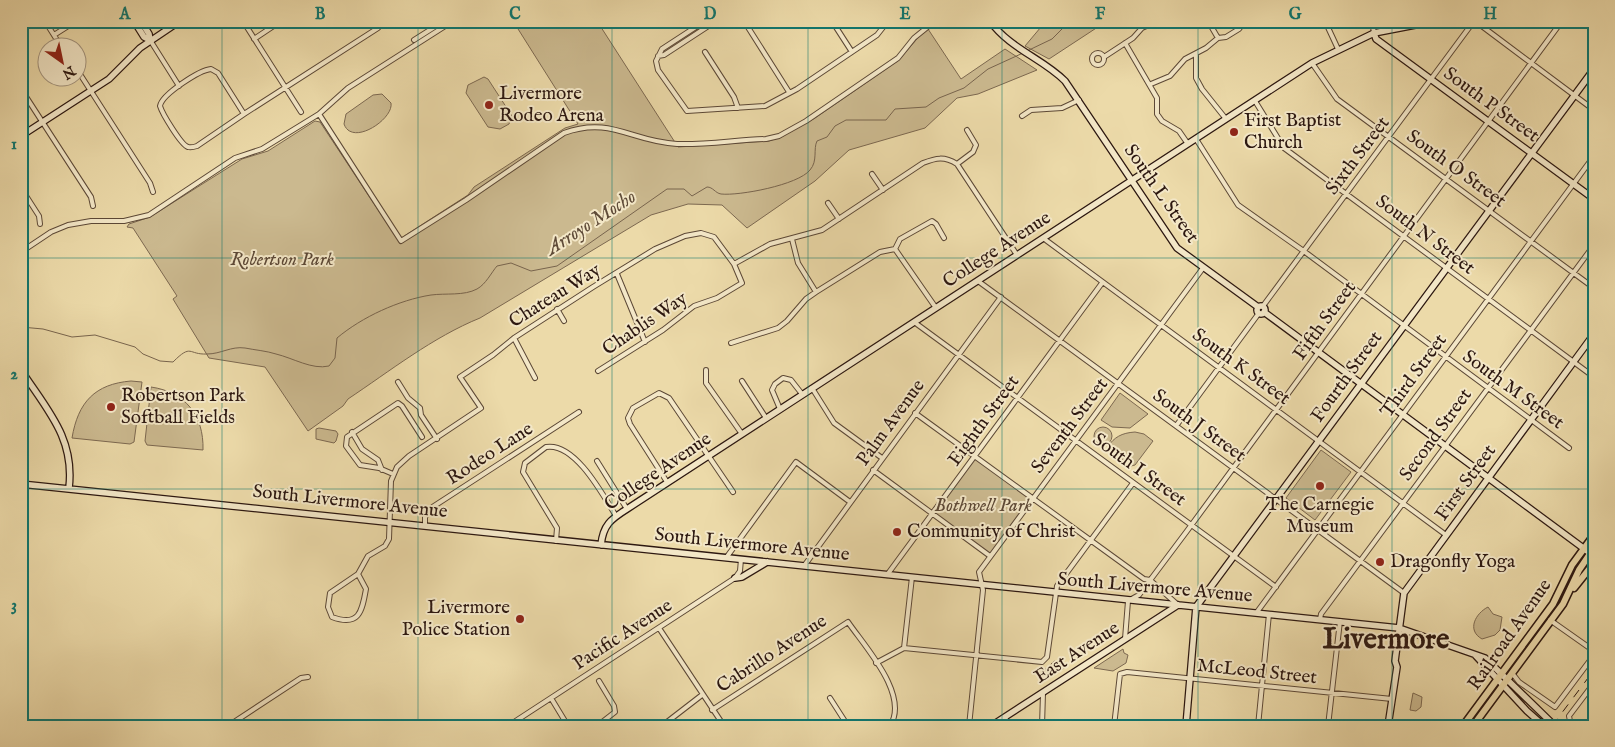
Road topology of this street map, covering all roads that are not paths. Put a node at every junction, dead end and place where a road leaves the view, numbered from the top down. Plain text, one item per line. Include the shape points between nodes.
1 (45, 21) edge
2 (76, 21) edge
3 (134, 21) edge
4 (141, 21) edge
5 (180, 21) edge
6 (242, 21) edge
7 (281, 21) edge
8 (444, 21) edge
9 (453, 21) edge
10 (705, 21) edge
11 (716, 21) edge
12 (744, 21) edge
13 (832, 21) edge
14 (888, 21) edge
15 (934, 21) edge
16 (990, 21) edge
17 (1158, 21) edge
18 (1208, 21) edge
19 (1246, 21) edge
20 (1325, 21) edge
21 (1372, 21) edge
22 (1436, 21) edge
23 (1474, 21) edge
24 (1562, 21) edge
25 (378, 28) dead end
26 (1374, 32) junction
27 (54, 35) junction
28 (56, 38) edge
29 (1218, 38) junction
30 (254, 39) junction
31 (150, 40) junction
32 (414, 40) dead end
33 (1125, 43) junction
34 (1338, 49) junction
35 (705, 52) dead end
36 (852, 52) junction
37 (1196, 54) junction
38 (658, 56) junction
39 (1104, 56) dead end
40 (1312, 63) junction
41 (1531, 63) junction
42 (1594, 69) edge
43 (1432, 80) junction
44 (1151, 84) junction
45 (179, 86) junction
46 (88, 87) edge
47 (285, 88) junction
48 (21, 89) edge
49 (91, 92) junction
50 (789, 92) junction
51 (1574, 95) junction
52 (1079, 100) junction
53 (1255, 101) junction
54 (738, 108) junction
55 (1594, 110) edge
56 (301, 112) dead end
57 (244, 114) junction
58 (319, 114) junction
59 (1022, 116) dead end
60 (1227, 119) junction
61 (1489, 120) junction
62 (43, 122) junction
63 (967, 130) dead end
64 (21, 136) edge
65 (1389, 138) junction
66 (1196, 139) junction
67 (1188, 144) junction
68 (1531, 153) junction
69 (1594, 156) edge
70 (957, 164) junction
71 (872, 174) dead end
72 (1446, 179) junction
73 (1132, 181) junction
74 (1573, 184) junction
75 (21, 188) edge
76 (883, 190) junction
77 (153, 192) dead end
78 (1346, 194) junction
79 (1594, 199) edge
80 (828, 203) dead end
81 (93, 206) dead end
82 (1489, 210) junction
83 (839, 219) junction
84 (40, 224) dead end
85 (1404, 236) junction
86 (944, 238) dead end
87 (1043, 238) junction
88 (792, 239) junction
89 (1531, 242) junction
90 (1594, 245) edge
91 (894, 249) junction
92 (21, 252) edge
93 (1304, 252) junction
94 (1017, 256) junction
95 (734, 264) junction
96 (1204, 268) junction
97 (1446, 268) junction
98 (1573, 272) junction
99 (617, 274) junction
100 (978, 281) junction
101 (1102, 283) junction
102 (1594, 288) edge
103 (816, 292) junction
104 (1361, 295) junction
105 (1001, 298) junction
106 (1488, 300) junction
107 (936, 308) junction
108 (557, 309) junction
109 (1261, 310) junction
110 (564, 321) dead end
111 (914, 322) junction
112 (1161, 325) junction
113 (1403, 326) junction
114 (1530, 330) junction
115 (1594, 334) edge
116 (514, 338) junction
117 (1060, 341) junction
118 (645, 342) junction
119 (731, 343) dead end
120 (1319, 354) junction
121 (958, 355) junction
122 (1445, 357) junction
123 (1573, 362) junction
124 (1218, 368) junction
125 (21, 370) edge
126 (706, 370) dead end
127 (598, 371) dead end
128 (1594, 376) edge
129 (535, 378) dead end
130 (742, 381) dead end
131 (398, 382) dead end
132 (1118, 384) junction
133 (1360, 384) junction
134 (812, 388) junction
135 (1488, 388) junction
136 (802, 394) junction
137 (408, 398) junction
138 (1018, 398) junction
139 (400, 404) junction
140 (780, 409) junction
141 (1276, 410) junction
142 (579, 412) dead end
143 (915, 413) junction
144 (1402, 416) junction
145 (766, 418) junction
146 (1531, 420) junction
147 (425, 421) junction
148 (1176, 426) junction
149 (416, 427) junction
150 (352, 432) junction
151 (742, 434) junction
152 (422, 436) dead end
153 (437, 439) junction
154 (1076, 441) junction
155 (1318, 442) junction
156 (1446, 447) junction
157 (1569, 448) dead end
158 (708, 456) junction
159 (974, 456) junction
160 (882, 458) junction
161 (597, 461) dead end
162 (1233, 468) junction
163 (382, 470) junction
164 (873, 470) junction
165 (1362, 473) junction
166 (393, 474) junction
167 (1488, 478) junction
168 (667, 482) junction
169 (1133, 483) junction
170 (21, 484) edge
171 (69, 488) junction
172 (733, 492) dead end
173 (1033, 499) junction
174 (1276, 499) junction
175 (850, 502) junction
176 (1403, 504) junction
177 (627, 509) junction
178 (932, 514) junction
179 (616, 516) junction
180 (391, 522) junction
181 (1191, 525) junction
182 (424, 526) junction
183 (1318, 530) junction
184 (1446, 535) junction
185 (1594, 535) edge
186 (556, 541) junction
187 (1090, 541) junction
188 (601, 545) junction
189 (1584, 548) junction
190 (1592, 552) edge
191 (990, 556) junction
192 (1234, 556) junction
193 (726, 558) junction
194 (742, 559) junction
195 (1360, 561) junction
196 (767, 562) junction
197 (1594, 563) edge
198 (804, 566) junction
199 (358, 574) junction
200 (887, 575) junction
201 (912, 577) junction
202 (736, 578) junction
203 (1150, 580) junction
204 (982, 584) junction
205 (1276, 587) junction
206 (1404, 593) junction
207 (1055, 594) junction
208 (1566, 599) junction
209 (1128, 601) junction
210 (1178, 605) junction
211 (1196, 607) junction
212 (1257, 612) junction
213 (1269, 614) junction
214 (1544, 616) junction
215 (1320, 619) junction
216 (1340, 621) junction
217 (1551, 621) junction
218 (659, 628) junction
219 (1399, 628) junction
220 (1125, 640) junction
221 (904, 648) junction
222 (1594, 653) edge
223 (976, 656) junction
224 (876, 663) junction
225 (1512, 673) junction
226 (1500, 676) junction
227 (308, 677) dead end
228 (1190, 679) junction
229 (599, 681) dead end
230 (1505, 682) junction
231 (1594, 683) edge
232 (1262, 686) junction
233 (1043, 692) junction
234 (1331, 694) junction
235 (702, 695) junction
236 (550, 698) junction
237 (830, 698) dead end
238 (1390, 699) junction
239 (712, 710) junction
240 (1004, 718) junction
241 (668, 724) edge
242 (994, 725) edge
243 (228, 726) edge
244 (508, 726) edge
245 (568, 726) edge
246 (597, 726) edge
247 (657, 726) edge
248 (724, 726) edge
249 (848, 726) edge
250 (890, 726) edge
251 (969, 726) edge
252 (1009, 726) edge
253 (1042, 726) edge
254 (1114, 726) edge
255 (1186, 726) edge
256 (1258, 726) edge
257 (1328, 726) edge
258 (1384, 726) edge
259 (1388, 726) edge
260 (1463, 726) edge
261 (1473, 726) edge
262 (1544, 726) edge
263 (1555, 726) edge
264 (1577, 726) edge

1 - 27 street
2 - 27 street
3 - 31 main road via 144,37
4 - 31 main road
5 - 31 main road
6 - 30 street
7 - 30 street
8 - 32 street
9 - 58 street via 348,88
10 - 38 street via 662,49
11 - 38 street
12 - 50 street
13 - 36 street
14 - 36 street via 877,35
15 - 58 street via 898,58 779,136 678,144 653,141 608,127 578,128 564,133 402,241
16 - 52 main road, South L Street via 1004,39 1061,77
17 - 33 street via 1142,28
18 - 29 street
19 - 29 street via 1239,29
20 - 34 street
21 - 26 street
22 - 26 main road, College Avenue
23 - 41 street
23 - 43 street, Sixth Street
24 - 41 street, Fifth Street
25 - 47 street
26 - 34 main road, College Avenue
26 - 43 main road, South P Street via 1376,39
27 - 28 street
29 - 37 street
30 - 47 street
31 - 45 street
31 - 49 main road
33 - 39 street
33 - 44 street
34 - 40 main road, College Avenue
35 - 54 street
36 - 50 street
37 - 44 street via 1185,59 1170,76
37 - 60 street via 1196,78
38 - 54 street via 658,70 687,111
40 - 53 main road, College Avenue
40 - 65 street, South O Street via 1337,99
41 - 51 street
41 - 61 street, Fifth Street
42 - 51 main road, Fourth Street
43 - 61 main road, South P Street
43 - 65 street, Sixth Street
44 - 67 street via 1158,98 1157,114 1179,131
45 - 57 street via 208,69 215,70
45 - 57 street via 165,96 160,106 188,147 197,146
46 - 49 street
47 - 56 street
47 - 57 street
48 - 62 street
49 - 62 main road
49 - 77 street via 150,182
50 - 54 street via 765,106
51 - 55 street
51 - 68 main road, Fourth Street
52 - 59 street via 1062,108 1031,110
52 - 73 main road, South L Street
53 - 60 main road, College Avenue
53 - 78 street, South N Street via 1284,148
58 - 92 street via 262,149 235,158 149,215 124,221 68,225
60 - 66 main road, College Avenue
61 - 68 main road, South P Street
61 - 72 street, Fifth Street
62 - 64 main road
62 - 81 street via 91,197
63 - 70 street via 976,146
65 - 72 street, South O Street
65 - 78 street, Sixth Street
66 - 67 main road, College Avenue
66 - 93 street, South M Street via 1238,205
67 - 73 main road, College Avenue
68 - 74 main road, South P Street
68 - 82 main road, Fourth Street
69 - 74 street, Third Street
70 - 76 street via 950,159 938,158 923,163
70 - 94 street
71 - 76 street
72 - 82 street, South O Street
72 - 85 street, Fifth Street
73 - 87 main road, College Avenue
73 - 96 main road, South L Street via 1177,248
74 - 79 main road, South P Street
74 - 89 street, Third Street
75 - 84 street via 39,216
76 - 83 street
78 - 85 street, South N Street
78 - 93 street, Sixth Street
80 - 83 street
82 - 89 street, South O Street
82 - 97 main road, Fourth Street
83 - 88 street via 822,230
85 - 97 street, South N Street
85 - 104 street, Fifth Street
86 - 91 street via 932,221 900,239
87 - 94 main road, College Avenue
87 - 101 street, South K Street
88 - 95 street via 770,244
88 - 103 street via 798,263
89 - 98 street, South O Street
89 - 106 street, Third Street
90 - 98 street, Second Street
91 - 103 street via 880,252
91 - 107 street
93 - 104 street, South M Street
93 - 109 street, Sixth Street
94 - 100 main road, College Avenue
95 - 99 street, Chateau Way via 714,237 701,234 669,242
95 - 118 street, Chablis Way via 742,283 717,298 694,306
96 - 109 main road, South L Street
96 - 112 street, Seventh Street
97 - 106 street, South N Street
97 - 113 main road, Fourth Street
98 - 102 street, South O Street
98 - 114 street, Second Street
99 - 108 street, Chateau Way
99 - 118 street
100 - 105 street, South J Street
100 - 107 main road, College Avenue
101 - 112 street, South K Street
101 - 117 street, Eighth Street
103 - 119 street via 778,328
104 - 113 street, South M Street
104 - 120 street, Fifth Street
105 - 117 street, South J Street
105 - 121 street, Palm Avenue
106 - 114 street, South N Street
106 - 122 street, Third Street
107 - 111 main road, College Avenue
108 - 110 street
108 - 116 street, Chateau Way
109 - 120 main road, South L Street
109 - 124 street, Sixth Street
111 - 121 street, South I Street
111 - 134 main road, College Avenue
112 - 124 street, South K Street
112 - 132 street, Seventh Street
113 - 122 street, South M Street
113 - 133 main road, Fourth Street
114 - 123 street, South N Street
114 - 135 street, Second Street
115 - 123 main road, First Street
116 - 129 street
116 - 153 street, Chateau Way via 460,377 482,408
117 - 132 street, South J Street
117 - 138 street, Eighth Street
118 - 127 street, Chablis Way
120 - 133 main road, South L Street
120 - 141 street, Fifth Street
121 - 138 street, South I Street
121 - 143 street, Palm Avenue
122 - 135 street, South M Street
122 - 144 street, Third Street
123 - 128 street, South N Street
123 - 146 main road, First Street
124 - 141 street, South K Street
124 - 148 street, Sixth Street
125 - 171 main road via 66,441 71,467
126 - 151 street via 706,384
130 - 145 street
131 - 137 street
132 - 148 street, South J Street
132 - 154 street, Seventh Street
133 - 144 main road, South L Street
133 - 155 main road, Fourth Street
134 - 136 main road, College Avenue
134 - 160 street via 834,423
135 - 146 street, South M Street
135 - 156 street, Second Street
136 - 140 main road, College Avenue
136 - 140 street via 791,380 783,378 772,390
137 - 139 street
137 - 147 street via 420,408
138 - 154 street, South I Street
138 - 159 street, Eighth Street
139 - 149 street
139 - 150 street
140 - 145 main road, College Avenue
141 - 155 street, South K Street
141 - 162 street, Fifth Street
142 - 182 street, Rodeo Lane via 431,508
143 - 159 street
143 - 160 street, Palm Avenue
144 - 156 main road, South L Street
144 - 165 street, Third Street
145 - 151 main road, College Avenue
146 - 157 street, South M Street
146 - 167 main road, First Street
147 - 149 street
147 - 153 street
148 - 162 street, South J Street
149 - 152 street
150 - 163 street via 362,449 378,460
150 - 163 street via 346,446 357,462 363,467
151 - 158 main road, College Avenue
153 - 166 street, Chateau Way via 401,462
154 - 169 street, South I Street
154 - 173 street, Seventh Street
155 - 165 street, South K Street
155 - 174 main road, Fourth Street
156 - 167 main road, South L Street
156 - 176 street, Second Street
158 - 168 main road, College Avenue
158 - 168 street via 669,398 659,393 651,396 633,408 628,418
158 - 172 street
159 - 173 street
159 - 178 street, Eighth Street
160 - 164 street, Palm Avenue
161 - 177 street
162 - 174 street, South J Street
162 - 181 street, Fifth Street
163 - 166 street
164 - 175 street, Palm Avenue
164 - 178 street
165 - 176 street, South K Street
165 - 183 street, Third Street
166 - 180 street
167 - 184 main road, First Street
167 - 189 main road, South L Street
168 - 177 main road, College Avenue
169 - 181 street, South I Street
169 - 187 street
170 - 171 main road, South Livermore Avenue
171 - 180 main road, South Livermore Avenue
173 - 187 street
173 - 191 street, Seventh Street
174 - 183 street, South J Street
174 - 192 main road, Fourth Street
175 - 193 street via 796,462
175 - 198 street, Palm Avenue
176 - 184 street, South K Street
176 - 195 street, Second Street
177 - 179 main road, College Avenue
178 - 191 street
178 - 200 street, Eighth Street
179 - 186 street via 584,467 560,448 546,447 525,463 523,472 557,528
179 - 188 main road, College Avenue via 602,532
180 - 182 main road, South Livermore Avenue
180 - 199 street via 385,546 368,556
181 - 192 street, South I Street
181 - 203 street, Fifth Street
182 - 186 main road, South Livermore Avenue
183 - 195 street, South J Street
183 - 205 street, Third Street
184 - 206 main road, First Street
185 - 189 main road, Railroad Avenue
186 - 188 main road, South Livermore Avenue
187 - 203 street
187 - 207 street via 1057,586
188 - 193 main road, South Livermore Avenue
189 - 190 main road, South L Street
189 - 214 main road, Railroad Avenue via 1558,598
190 - 208 main road, Railroad Avenue via 1579,570
191 - 204 street, Seventh Street via 979,572
192 - 205 street, South I Street
192 - 211 main road, Fourth Street
193 - 194 main road, South Livermore Avenue
194 - 196 main road, South Livermore Avenue
194 - 202 street
195 - 206 street, South J Street
195 - 215 street, Second Street
196 - 198 main road, South Livermore Avenue
196 - 202 main road
197 - 208 main road
198 - 200 main road, South Livermore Avenue
199 - 199 street via 366,589 358,616 346,621 332,617 328,607 330,593
200 - 201 main road, South Livermore Avenue
201 - 204 main road, South Livermore Avenue
201 - 221 street
202 - 218 street, Pacific Avenue
203 - 209 street, Fifth Street via 1138,596
203 - 210 street
204 - 207 main road, South Livermore Avenue
204 - 223 street, Seventh Street
205 - 212 street, Third Street
206 - 219 main road, First Street
207 - 209 main road, South Livermore Avenue
207 - 223 street via 1047,657 1042,662
208 - 217 main road, Railroad Avenue
209 - 210 main road, South Livermore Avenue
209 - 220 street
210 - 211 main road, South Livermore Avenue
210 - 220 main road, East Avenue
211 - 212 main road, South Livermore Avenue
211 - 228 main road
212 - 213 main road, South Livermore Avenue
213 - 215 main road, South Livermore Avenue
213 - 232 street
214 - 217 street
214 - 226 main road, Railroad Avenue
215 - 216 main road, South Livermore Avenue
216 - 219 main road, South Livermore Avenue
216 - 234 street
217 - 222 street
217 - 225 main road, Railroad Avenue
218 - 235 street
218 - 236 street, Pacific Avenue
219 - 226 main road, South Livermore Avenue via 1486,658
219 - 238 main road, First Street via 1397,668
220 - 233 main road, East Avenue
221 - 223 street
221 - 224 street
222 - 225 street via 1555,707 1519,682
223 - 251 street, Seventh Street
224 - 239 street, Cabrillo Avenue via 848,622
224 - 250 street via 894,693 897,709
225 - 230 main road, Railroad Avenue
226 - 230 main road, South Livermore Avenue
226 - 260 main road, Railroad Avenue
227 - 243 street via 301,678
228 - 232 street, McLeod Street
228 - 254 street, McLeod Street via 1120,674
228 - 255 main road
229 - 246 street via 615,712
230 - 261 main road, Railroad Avenue
230 - 262 main road
230 - 263 main road
231 - 264 street via 1569,718
232 - 234 street, McLeod Street
232 - 256 street
233 - 240 main road, East Avenue
233 - 253 street
234 - 238 street, McLeod Street
234 - 257 street
235 - 239 street
235 - 241 street
236 - 244 street, Pacific Avenue
236 - 245 street
237 - 249 street
238 - 258 main road, First Street
238 - 259 main road, First Street
239 - 248 street
240 - 242 main road, East Avenue
240 - 252 main road
241 - 247 street

